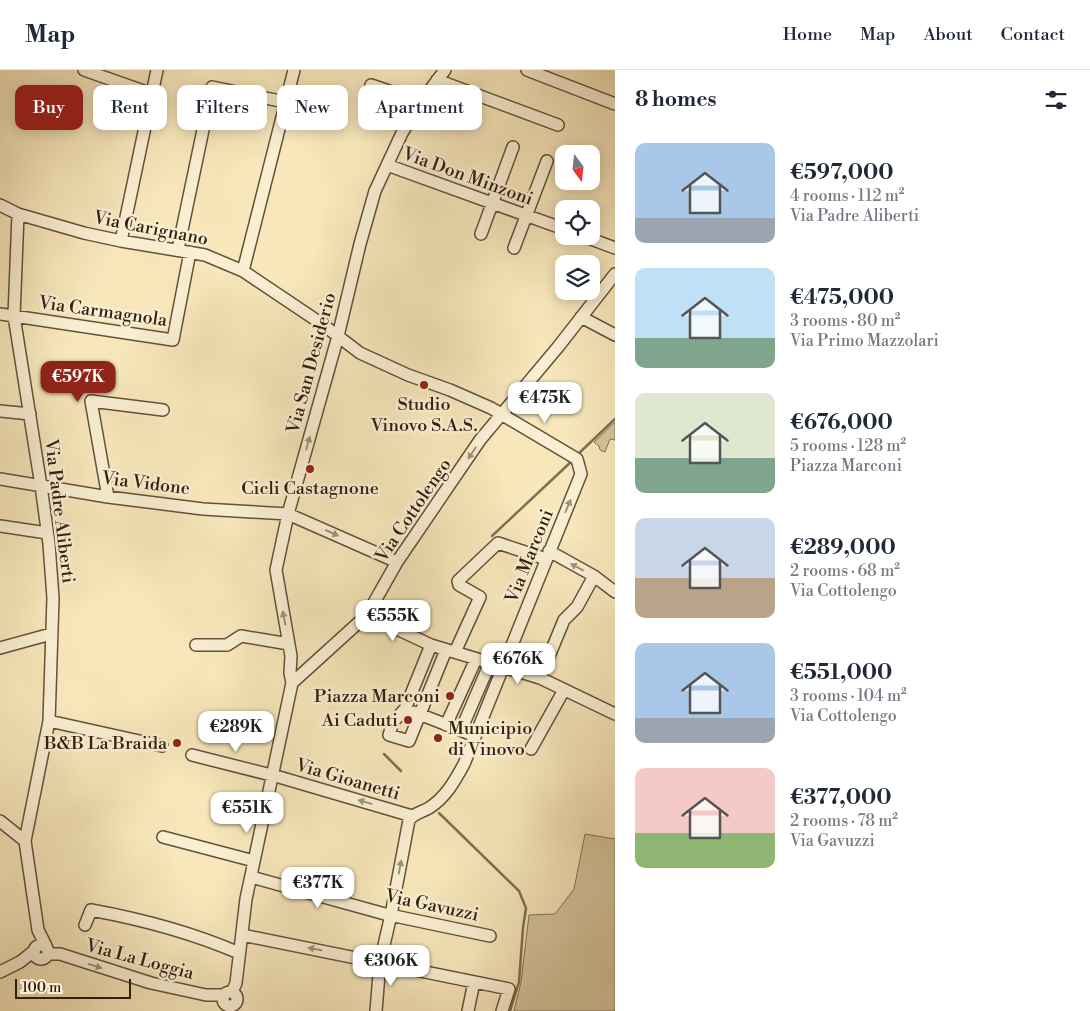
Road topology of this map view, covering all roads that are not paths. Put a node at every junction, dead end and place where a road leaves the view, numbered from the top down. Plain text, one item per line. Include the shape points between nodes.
1 (84, 70) edge
2 (158, 70) edge
3 (294, 70) edge
4 (445, 70) edge
5 (527, 70) edge
6 (437, 80) junction
7 (126, 85) edge
8 (154, 85) edge
9 (290, 85) edge
10 (433, 85) edge
11 (277, 100) edge
12 (615, 104) edge
13 (558, 125) dead end
14 (144, 130) edge
15 (278, 130) edge
16 (404, 130) edge
17 (513, 147) dead end
18 (547, 161) dead end
19 (388, 165) junction
20 (492, 203) junction
21 (0, 205) edge
22 (18, 214) junction
23 (527, 216) junction
24 (555, 226) edge
25 (481, 234) dead end
26 (121, 242) junction
27 (600, 243) edge
28 (514, 248) dead end
29 (615, 248) edge
30 (178, 249) junction
31 (190, 252) junction
32 (243, 271) junction
33 (615, 274) edge
34 (0, 314) edge
35 (14, 316) junction
36 (581, 317) junction
37 (615, 335) edge
38 (338, 336) junction
39 (163, 410) dead end
40 (0, 411) edge
41 (30, 414) junction
42 (502, 414) junction
43 (575, 458) joint
44 (0, 480) edge
45 (41, 486) junction
46 (108, 497) junction
47 (288, 514) junction
48 (0, 526) edge
49 (47, 533) junction
50 (547, 555) junction
51 (397, 562) junction
52 (594, 576) junction
53 (604, 584) junction
54 (588, 586) junction
55 (615, 592) edge
56 (367, 615) junction
57 (51, 634) junction
58 (289, 644) junction
59 (196, 645) dead end
60 (431, 645) junction
61 (0, 648) edge
62 (451, 651) junction
63 (476, 659) junction
64 (490, 663) junction
65 (504, 666) junction
66 (540, 678) junction
67 (292, 683) junction
68 (564, 690) junction
69 (402, 708) junction
70 (615, 714) edge
71 (419, 715) junction
72 (49, 721) junction
73 (446, 725) junction
74 (461, 730) junction
75 (474, 739) junction
76 (162, 746) dead end
77 (532, 749) dead end
78 (192, 755) dead end
79 (273, 776) junction
80 (412, 816) junction
81 (0, 821) edge
82 (163, 837) dead end
83 (25, 841) junction
84 (254, 862) junction
85 (251, 877) junction
86 (391, 915) junction
87 (85, 925) dead end
88 (242, 935) junction
89 (490, 936) dead end
90 (40, 951) junction
91 (239, 953) junction
92 (380, 962) junction
93 (0, 972) edge
94 (474, 982) junction
95 (228, 1003) edge
96 (376, 1011) edge
97 (468, 1011) edge
98 (502, 1011) edge

1 - 7 street
2 - 8 street
3 - 9 street
4 - 6 street, Via San Desiderio
5 - 12 street
6 - 10 street, Via San Desiderio
6 - 13 street
11 - 30 street via 212,87
14 - 26 street
15 - 32 street
16 - 19 street, Via San Desiderio
17 - 20 street
18 - 23 street
19 - 20 street, Via Don Minzoni
19 - 38 street, Via San Desiderio via 360,244
20 - 23 street, Via Don Minzoni
20 - 25 street
21 - 22 street, Via Carignano
22 - 26 street, Via Carignano
22 - 35 street, Via Padre Aliberti
23 - 24 street, Via Don Minzoni
23 - 28 street
26 - 30 street, Via Carignano
27 - 29 street
30 - 31 street, Via Carignano
31 - 32 street, Via Carignano via 204,254
31 - 35 street, Via Carmagnola via 173,340
32 - 38 street, Via Carignano
33 - 36 street, Via Cottolengo
34 - 35 street, Via Carmagnola
35 - 41 street, Via Padre Aliberti
36 - 37 street
36 - 42 street, Via Cottolengo
38 - 42 street, Via Carignano via 376,360
47 -> 38 street, Via San Desiderio
39 - 46 street via 90,400
40 - 41 street
41 - 45 street, Via Padre Aliberti
42 - 43 street, Via Carignano
42 -> 51 street, Via Cottolengo via 480,440
50 -> 43 street, Via Marconi via 581,474
44 - 45 street, Via Vidone
45 - 46 street, Via Vidone
45 - 49 street, Via Padre Aliberti
46 - 47 street, Via Vidone via 203,509
47 -> 51 street
58 -> 47 street, Via San Desiderio via 276,570
48 - 49 street
49 - 57 street, Via Padre Aliberti via 53,598
52 -> 50 street
50 - 62 street via 498,543 458,581 480,597
50 - 65 street, Via Marconi
51 - 56 street, Via Cottolengo
52 - 53 street
52 - 54 street
53 - 54 street
53 - 55 street
54 - 66 street via 564,620
56 - 60 street
56 - 67 street, Via Cottolengo
57 - 61 street
57 - 72 street, Via Padre Aliberti
58 - 59 street via 241,636 227,644
58 - 67 street, Via San Desiderio
60 - 62 street
60 - 69 street
62 - 63 street
62 - 71 street
63 - 64 street
63 - 73 street
64 - 65 street
64 - 74 street
65 - 66 street
65 - 75 street
66 - 68 street
67 - 79 street
68 - 70 street
68 - 77 street
69 - 71 street
69 - 71 street via 389,735 409,741
71 - 73 street
72 - 76 street
72 - 83 street, Via Padre Aliberti
73 - 74 street
74 - 75 street
75 - 80 street via 450,789 428,808
78 - 79 street
80 -> 79 street, Via Gioanetti
79 - 84 street
86 -> 80 street
81 - 83 street
82 - 84 street
83 - 90 street, Via Padre Aliberti
84 - 85 street
85 - 86 street, Via Gavuzzi
85 - 88 street
86 - 89 street, Via Gavuzzi
86 - 92 street
87 - 91 street via 91,910 128,917
88 - 91 street
92 -> 88 street
90 - 93 street, Via La Loggia
90 -> 95 street, Via La Loggia
91 - 95 street via 236,982
92 - 94 street
92 - 96 street
94 - 97 street
94 - 98 street via 508,989

